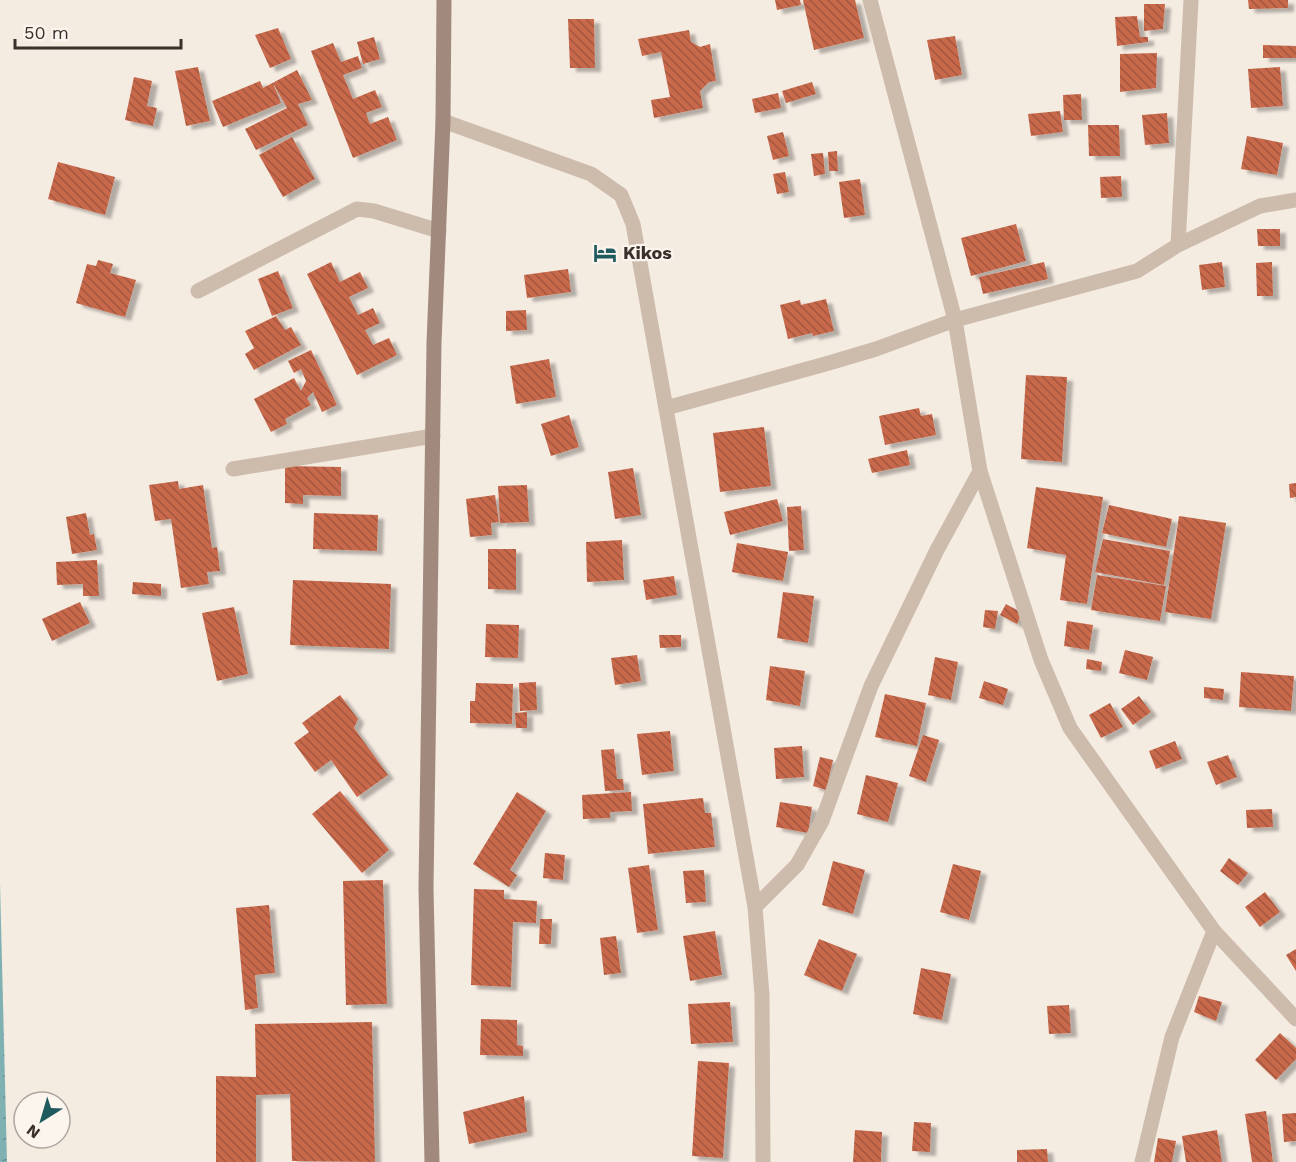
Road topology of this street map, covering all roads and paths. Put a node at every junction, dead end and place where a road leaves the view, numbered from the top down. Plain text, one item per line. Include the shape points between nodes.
1 (444, 0) edge
2 (870, 0) edge
3 (1191, 0) edge
4 (443, 121) junction
5 (1296, 200) edge
6 (439, 231) junction
7 (1178, 244) junction
8 (198, 291) dead end
9 (955, 320) junction
10 (666, 408) junction
11 (433, 436) junction
12 (233, 469) dead end
13 (980, 471) junction
14 (755, 907) junction
15 (1214, 931) junction
16 (1296, 1019) edge
17 (432, 1162) edge
18 (763, 1162) edge
19 (1142, 1162) edge

1 - 4 street
2 - 9 street
3 - 7 street
4 - 6 street
4 - 10 street via 591,174 621,195 633,224
5 - 7 street via 1260,206
6 - 8 street via 357,209
6 - 11 street
7 - 9 street via 1137,271
9 - 10 street via 857,355
9 - 13 street
10 - 14 street
11 - 12 street
11 - 17 street via 426,888
13 - 14 street via 871,686 822,821 797,864
13 - 15 street via 1041,660 1070,728
14 - 18 street via 762,995
15 - 16 street
15 - 19 street via 1172,1037

